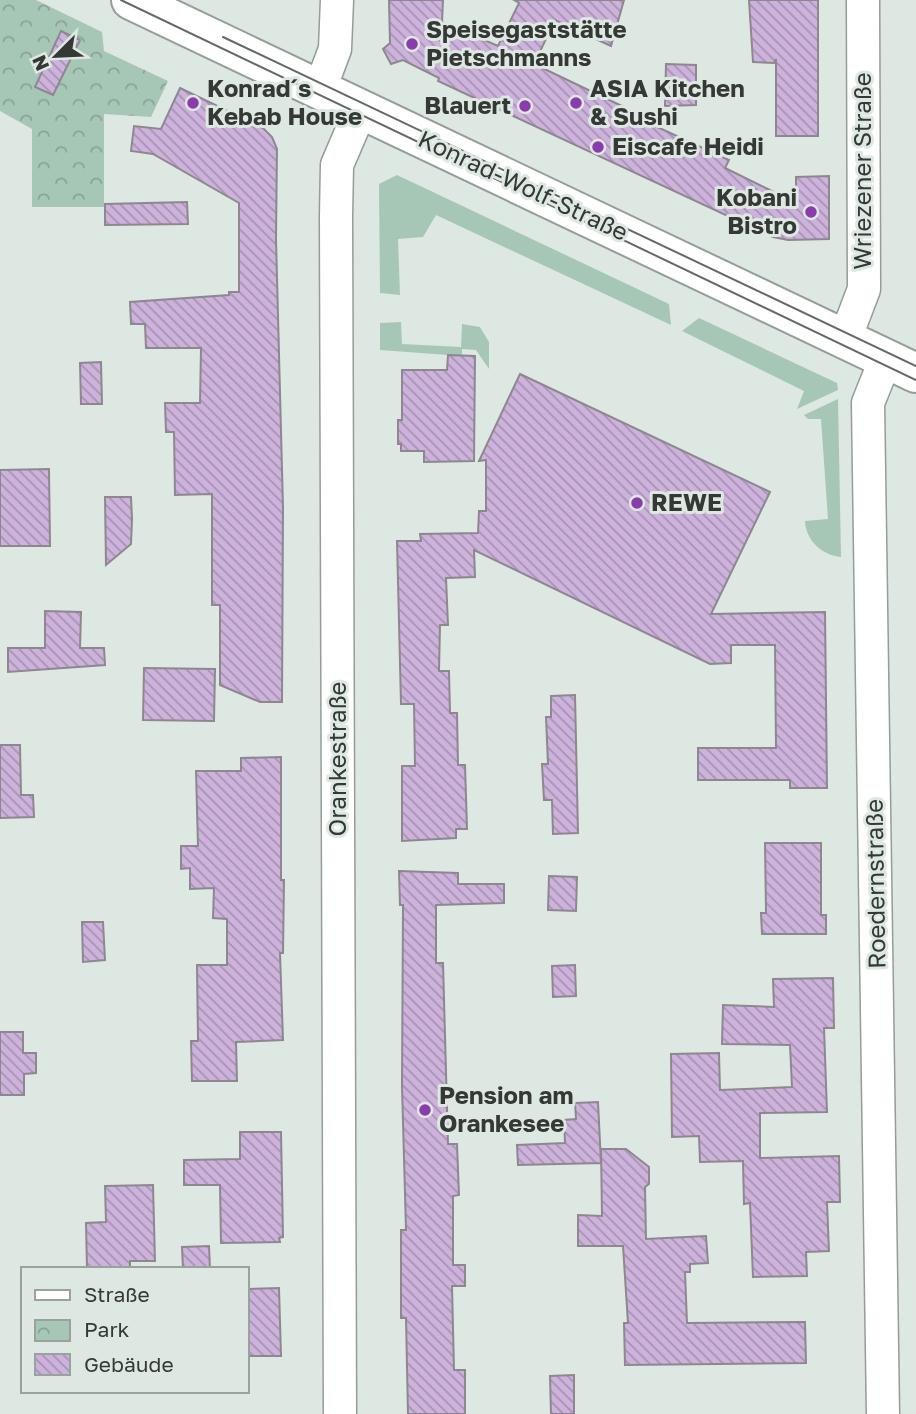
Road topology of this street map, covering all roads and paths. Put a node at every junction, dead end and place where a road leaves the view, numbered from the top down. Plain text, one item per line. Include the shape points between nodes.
1 (131, 0) edge
2 (337, 0) edge
3 (863, 0) edge
4 (320, 89) junction
5 (361, 109) junction
6 (845, 339) junction
7 (901, 365) edge
8 (340, 1414) edge
9 (883, 1414) edge

1 - 4 main road, Konrad-Wolf-Straße
2 - 4 street via 334,49
3 - 6 street, Wriezener Straße via 864,289
4 - 5 main road, Konrad-Wolf-Straße
5 - 6 main road, Konrad-Wolf-Straße
5 - 8 street, Orankestraße via 337,165 336,216
6 - 7 main road, Konrad-Wolf-Straße
7 - 9 street, Roedernstraße via 868,403

